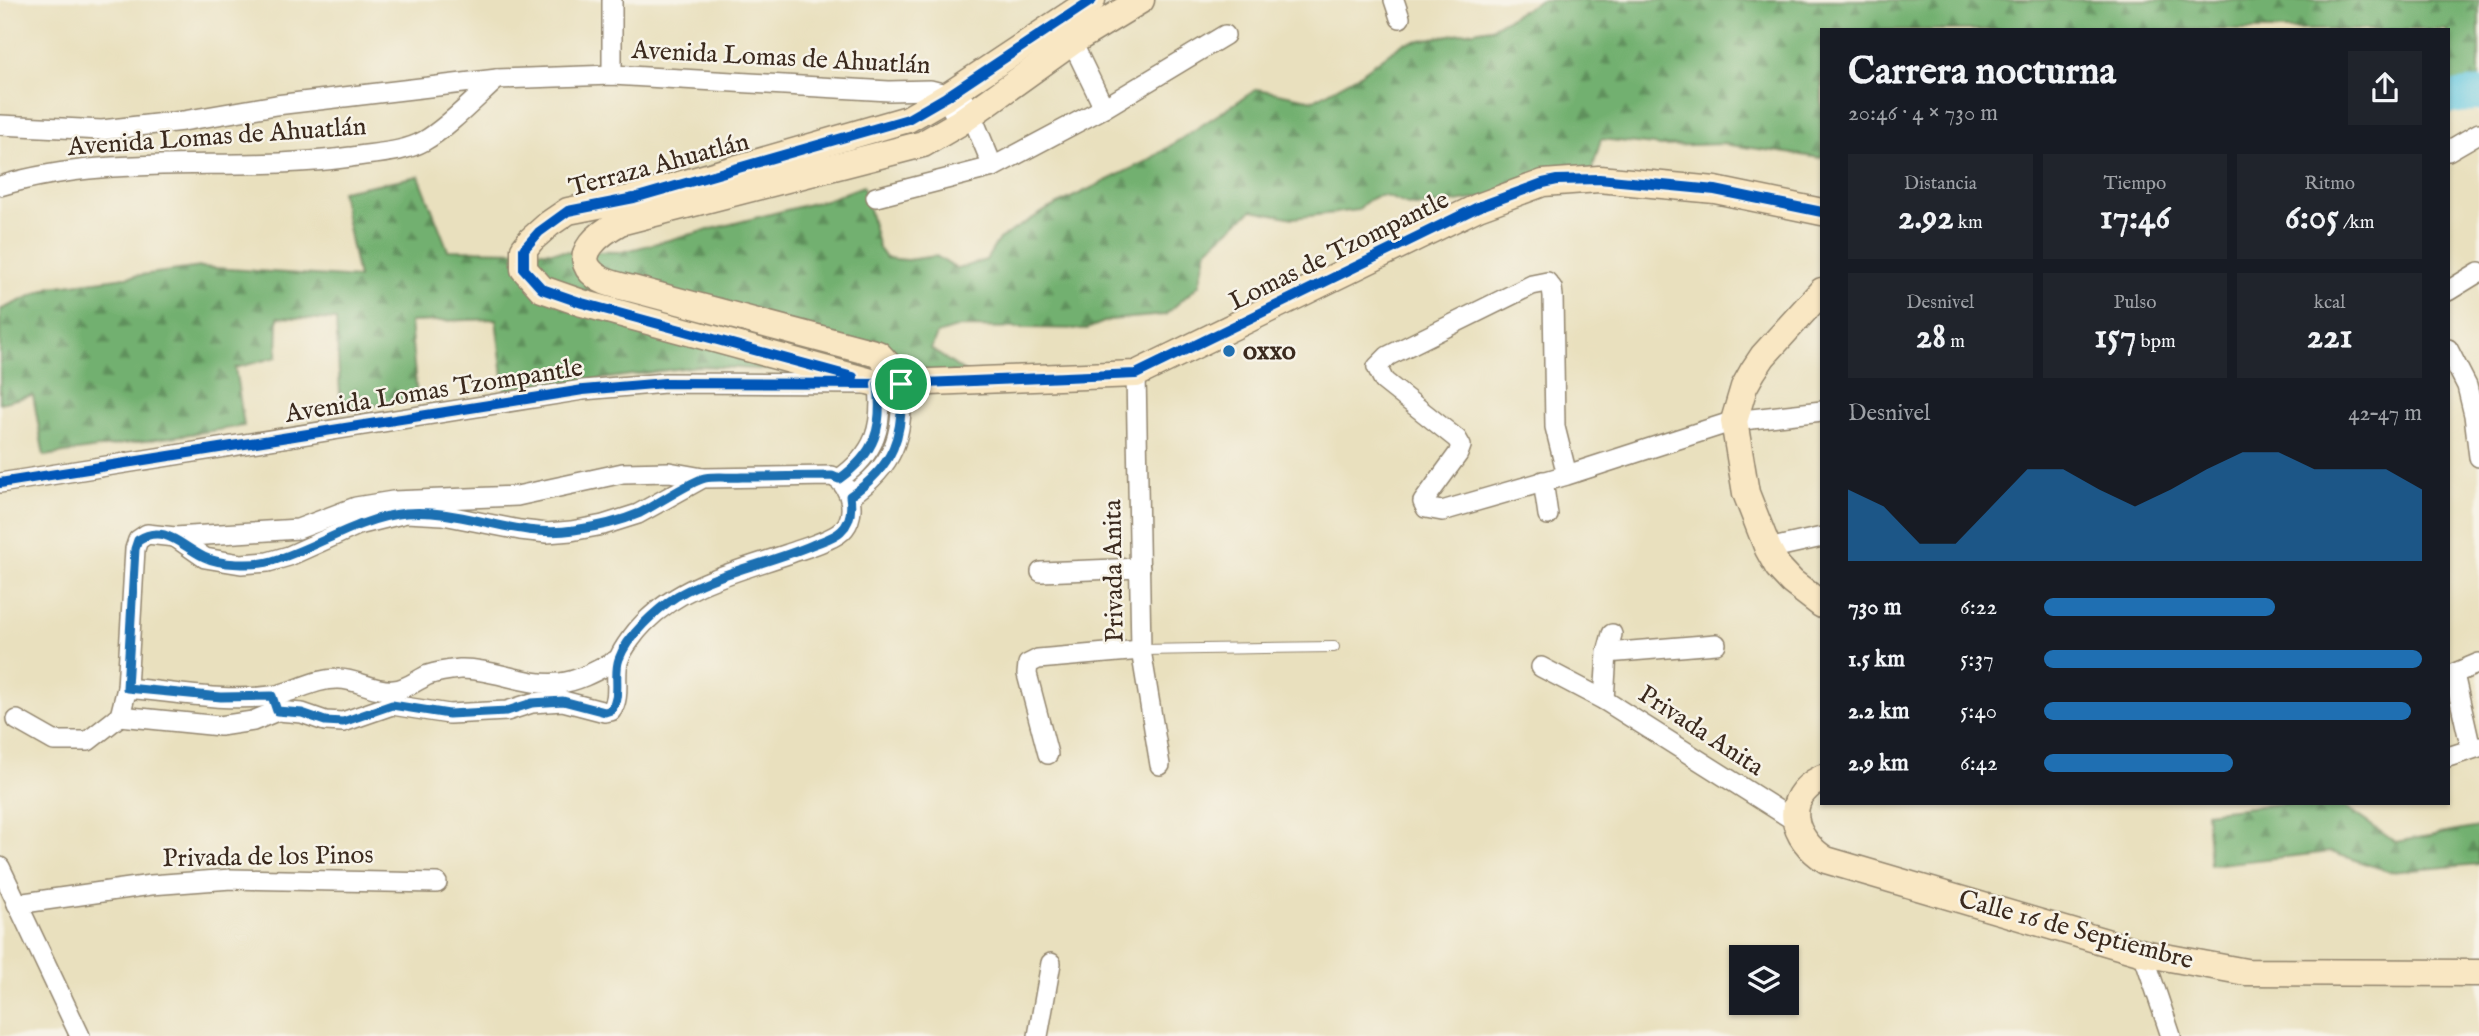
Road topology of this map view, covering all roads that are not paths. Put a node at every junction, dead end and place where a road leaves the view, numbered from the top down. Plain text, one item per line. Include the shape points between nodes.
1 (612, 0) edge
2 (1092, 0) edge
3 (1141, 0) edge
4 (1225, 35) dead end
5 (1072, 41) junction
6 (612, 75) junction
7 (498, 79) junction
8 (953, 92) junction
9 (1104, 108) junction
10 (965, 119) junction
11 (0, 125) edge
12 (2479, 133) edge
13 (2450, 150) edge
14 (993, 167) junction
15 (0, 186) edge
16 (876, 197) dead end
17 (1820, 212) edge
18 (2479, 272) edge
19 (2450, 290) edge
20 (1820, 293) edge
21 (2450, 353) edge
22 (1136, 374) junction
23 (890, 384) junction
24 (1820, 411) edge
25 (1734, 421) junction
26 (2479, 457) edge
27 (1567, 475) junction
28 (703, 478) junction
29 (1543, 481) junction
30 (0, 483) edge
31 (846, 488) junction
32 (1548, 515) dead end
33 (357, 516) junction
34 (175, 537) junction
35 (1820, 537) edge
36 (1768, 549) junction
37 (1140, 568) junction
38 (1041, 572) dead end
39 (1820, 603) edge
40 (1716, 644) dead end
41 (1334, 647) dead end
42 (1141, 650) junction
43 (619, 659) junction
44 (2479, 663) edge
45 (1541, 667) dead end
46 (2451, 675) edge
47 (127, 688) junction
48 (561, 692) junction
49 (391, 698) junction
50 (1604, 700) junction
51 (275, 703) junction
52 (120, 716) junction
53 (17, 720) dead end
54 (2475, 748) edge
55 (1048, 754) dead end
56 (2450, 756) edge
57 (1160, 765) dead end
58 (1820, 779) edge
59 (1795, 821) junction
60 (0, 867) edge
61 (437, 883) dead end
62 (17, 905) junction
63 (2143, 953) junction
64 (1051, 963) dead end
65 (2479, 973) edge
66 (80, 1036) edge
67 (1038, 1036) edge
68 (2171, 1036) edge

1 - 6 street
2 - 8 street, Terraza Ahuatlán
3 - 5 street, Terraza Ahuatlán
4 - 9 street
5 - 9 street
5 - 10 street, Terraza Ahuatlán
6 - 7 street, Avenida Lomas de Ahuatlán
6 - 8 street, Avenida Lomas de Ahuatlán
7 - 11 street, Avenida Lomas de Ahuatlán via 102,130
7 - 15 street, Avenida Lomas de Ahuatlán via 424,141 394,150 312,162 94,168
8 - 10 street, Avenida Lomas de Ahuatlán
8 - 23 street, Terraza Ahuatlán via 908,119 634,198 568,211 524,249 524,269 542,289
9 - 14 street
10 - 14 street, Avenida Lomas de Ahuatlán
10 - 23 street, Terraza Ahuatlán via 923,144 620,222 604,230 586,254 591,271 607,282 878,354 894,371
12 - 13 street
14 - 16 street
17 - 22 street, Lomas de Tzompantle via 1702,189 1599,179 1543,183 1478,207
18 - 19 street
20 - 25 street via 1763,356 1744,387
21 - 26 street via 2467,386
22 - 23 street, Lomas de Tzompantle
22 - 37 street, Privada Anita
23 - 30 street, Avenida Lomas Tzompantle via 665,383 583,390
23 - 31 street via 903,413 892,452 867,485
24 - 25 street
25 - 27 street
25 - 36 street via 1746,493
27 - 29 street
27 - 29 street via 1555,427 1553,296 1547,282 1532,285 1382,360 1377,367 1384,381 1461,446 1426,496 1426,508 1442,511
28 - 31 street via 832,476
28 - 33 street via 669,472 623,473 517,496 393,501
28 - 33 street via 638,514 571,531 520,530 443,515
29 - 32 street
31 - 43 street via 850,515 839,533 678,596 641,626
33 - 34 street via 298,529
33 - 34 street via 268,562 242,564 205,558
34 - 47 street via 147,534 135,549
35 - 36 street
36 - 39 street via 1792,582
37 - 38 street
37 - 42 street, Privada Anita
40 - 50 street via 1609,644
41 - 42 lane
42 - 55 street via 1038,659 1028,664
42 - 57 street, Privada Anita
43 - 48 street
43 - 48 street via 616,704 611,710 605,712
44 - 46 street
45 - 50 street, Privada Anita
46 - 54 street
47 - 51 street
47 - 52 street
48 - 49 street via 507,711 449,714
48 - 49 street via 488,671 459,669 432,674
49 - 51 street via 343,722 325,721
49 - 51 street via 340,678 315,681
50 - 59 street, Privada Anita
51 - 52 street via 253,721 220,726
52 - 53 street via 88,741 72,742 54,741
54 - 56 street
58 - 59 street via 1801,795
59 - 63 street, Calle 16 de Septiembre via 1805,844 1826,860
60 - 62 street
61 - 62 street, Privada de los Pinos via 231,879 151,885
62 - 66 street
63 - 65 street, Calle 16 de Septiembre via 2246,972
63 - 68 street
64 - 67 street

